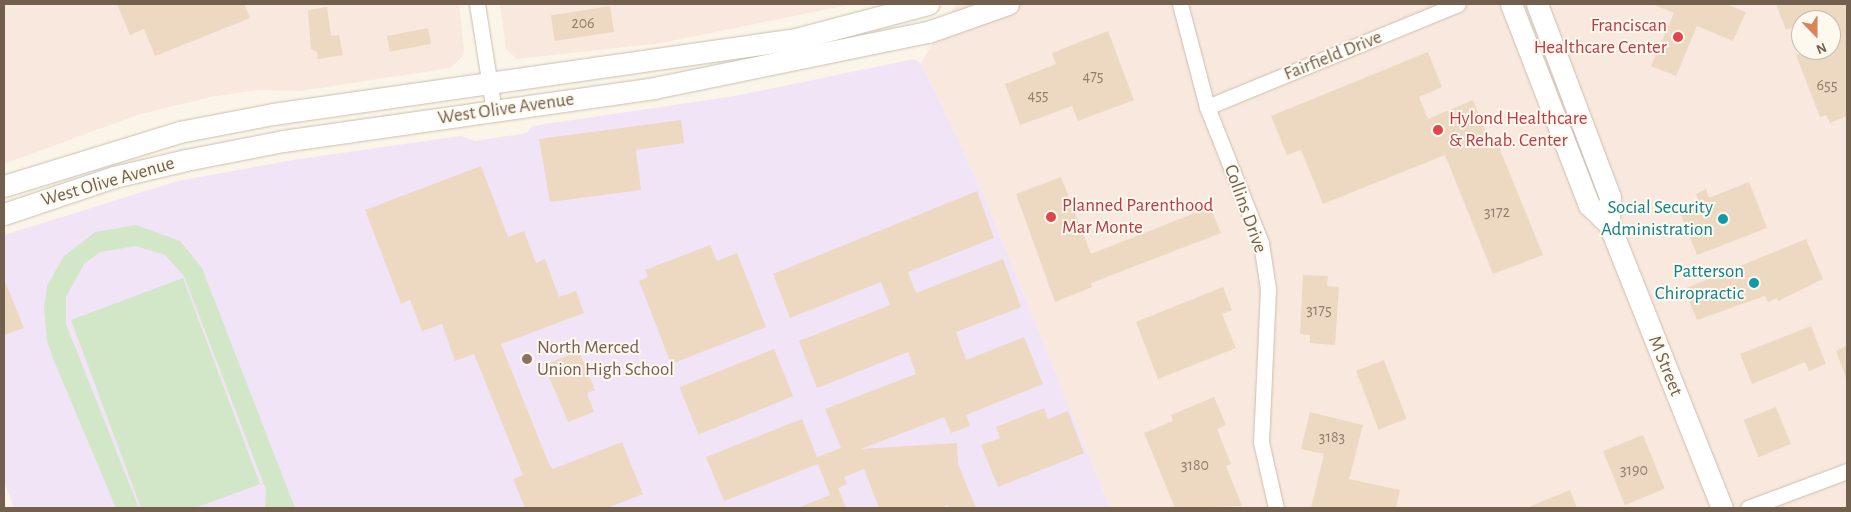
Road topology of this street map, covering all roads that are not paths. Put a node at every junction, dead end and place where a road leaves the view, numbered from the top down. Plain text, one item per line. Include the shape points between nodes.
1 (477, 4) edge
2 (928, 4) edge
3 (1008, 4) edge
4 (1180, 4) edge
5 (1458, 4) edge
6 (1511, 4) edge
7 (1537, 4) edge
8 (490, 84) junction
9 (1207, 107) junction
10 (494, 111) junction
11 (179, 132) junction
12 (114, 177) junction
13 (4, 186) edge
14 (4, 214) edge
15 (1609, 224) junction
16 (1847, 470) edge
17 (1276, 508) edge
18 (1722, 508) edge
19 (1748, 508) edge

1 - 8 street
2 - 8 main road, West Olive Avenue via 796,39
3 - 10 main road, West Olive Avenue via 928,32 822,56 654,88
4 - 9 street, Collins Drive
5 - 9 street, Fairfield Drive
6 - 15 main road, M Street via 1589,205
7 - 15 main road, M Street via 1610,197
8 - 10 street
8 - 11 main road, West Olive Avenue via 273,114
9 - 17 street, Collins Drive via 1261,243 1268,289 1261,442
10 - 12 main road, West Olive Avenue via 283,141
11 - 12 main road via 177,144 171,150 125,164
11 - 13 main road, West Olive Avenue
12 - 14 main road, West Olive Avenue
15 - 18 main road, M Street
16 - 19 street

